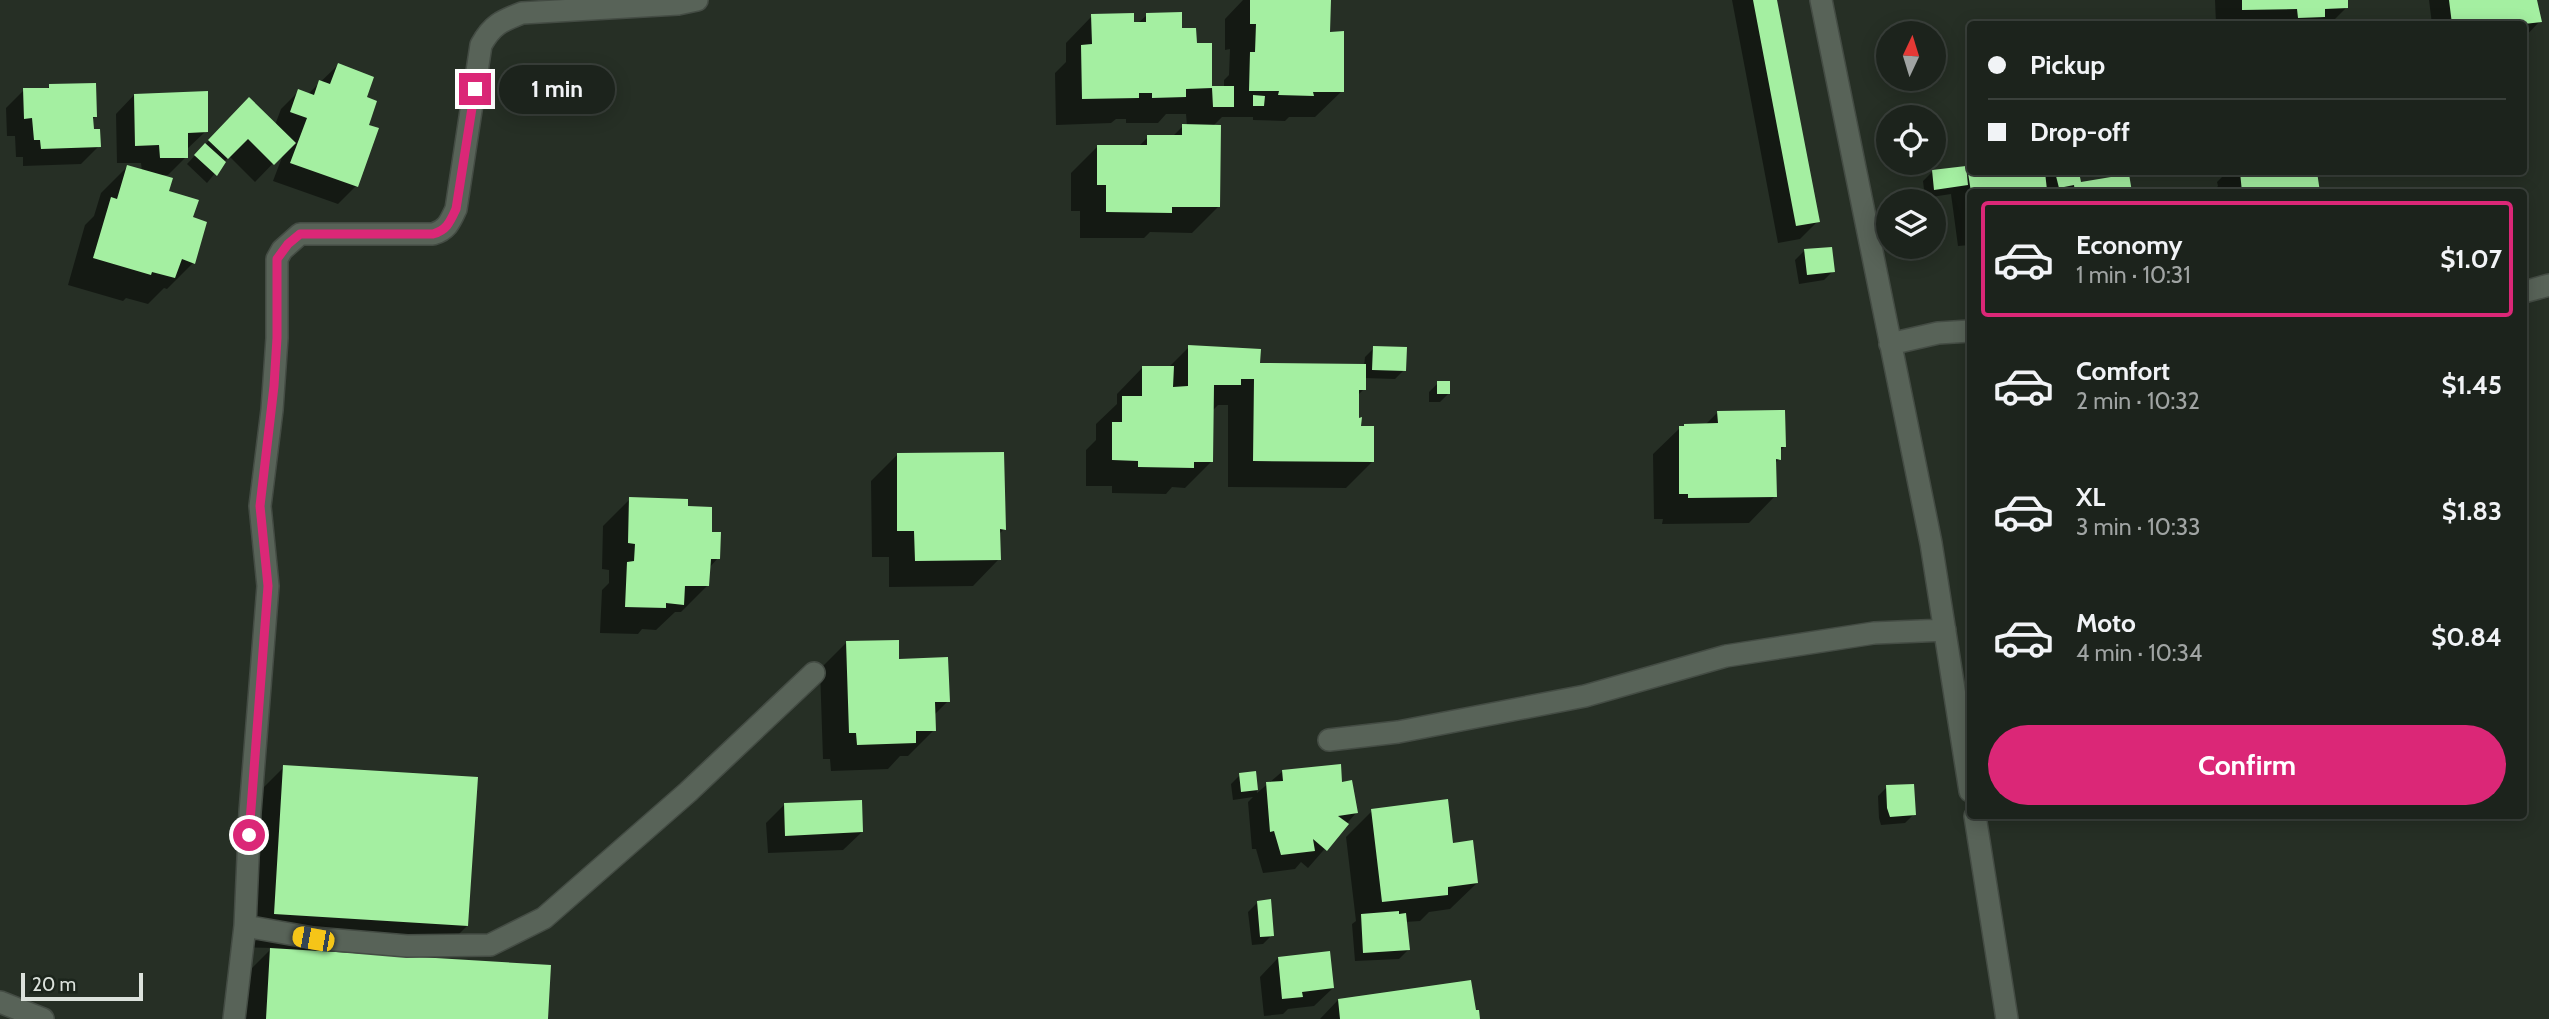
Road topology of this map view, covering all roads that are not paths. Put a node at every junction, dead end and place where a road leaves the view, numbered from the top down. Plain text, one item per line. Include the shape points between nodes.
1 (697, 0) edge
2 (1821, 0) edge
3 (2549, 285) edge
4 (2527, 291) edge
5 (1967, 331) edge
6 (1890, 344) junction
7 (1945, 630) junction
8 (814, 673) dead end
9 (1329, 740) dead end
10 (1967, 771) edge
11 (1975, 819) edge
12 (244, 926) junction
13 (0, 1002) edge
14 (43, 1019) edge
15 (234, 1019) edge
16 (2007, 1019) edge

1 - 12 street via 522,13 504,19 489,30 481,45 456,209 449,225 433,234 300,234 277,259 274,374 260,506 268,586
2 - 6 street
3 - 4 street
5 - 6 street
6 - 7 street
7 - 9 street via 1874,633 1726,656 1585,696 1398,732
7 - 10 street
8 - 12 street via 697,784 544,918 489,945 407,946 313,939
11 - 16 street
12 - 15 street
13 - 14 street

